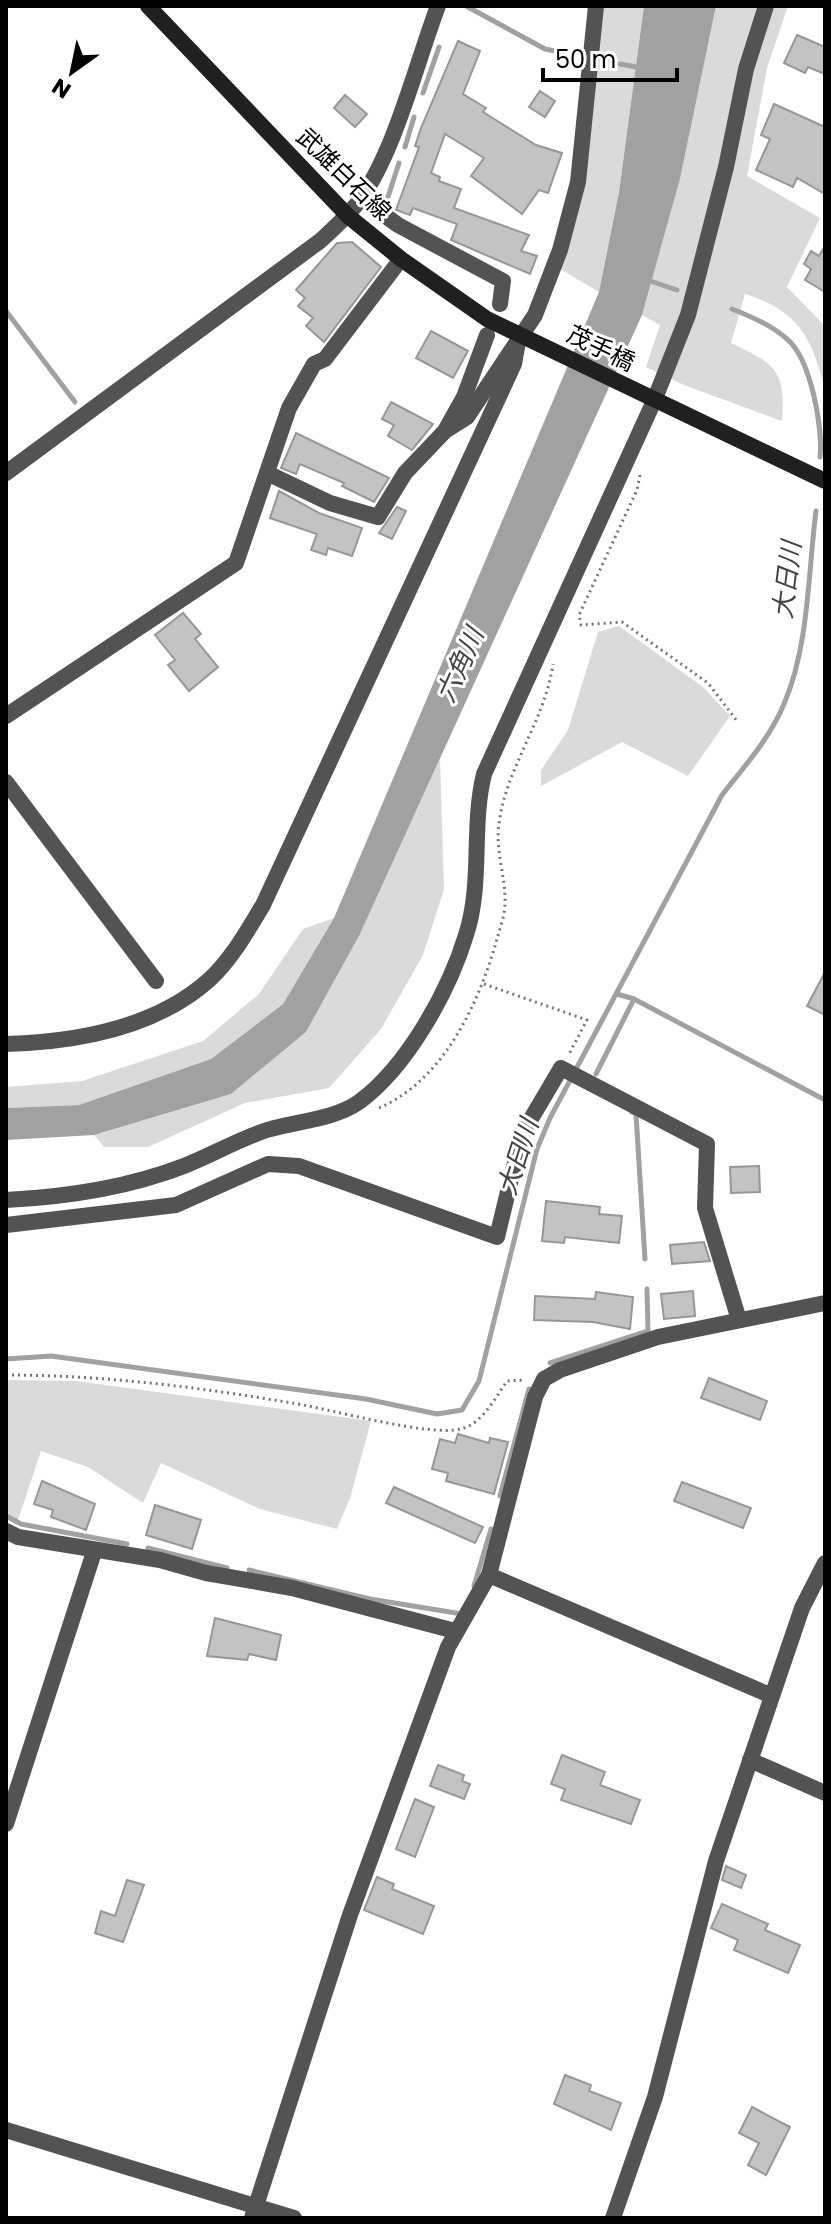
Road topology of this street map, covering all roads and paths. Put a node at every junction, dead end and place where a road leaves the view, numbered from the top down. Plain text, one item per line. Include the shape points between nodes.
1 (148, 6) edge
2 (596, 6) edge
3 (766, 6) edge
4 (436, 10) edge
5 (361, 198) junction
6 (348, 216) junction
7 (401, 259) junction
8 (500, 304) dead end
9 (487, 335) dead end
10 (527, 339) junction
11 (650, 399) junction
12 (445, 431) junction
13 (643, 461) dead end
14 (6, 473) edge
15 (267, 473) junction
16 (825, 481) edge
17 (6, 716) edge
18 (737, 721) dead end
19 (6, 782) edge
20 (156, 981) dead end
21 (484, 984) dead end
22 (6, 1044) edge
23 (570, 1071) junction
24 (6, 1200) edge
25 (6, 1225) edge
26 (825, 1303) edge
27 (739, 1320) junction
28 (6, 1375) edge
29 (544, 1379) junction
30 (6, 1531) edge
31 (94, 1552) junction
32 (825, 1563) edge
33 (489, 1575) junction
34 (455, 1631) junction
35 (770, 1695) junction
36 (750, 1760) junction
37 (825, 1793) edge
38 (6, 1824) edge
39 (6, 2130) edge
40 (253, 2212) edge
41 (294, 2218) edge
42 (613, 2218) edge

1 - 6 main road, 武雄白石線
2 - 10 street via 578,182
3 - 11 street via 688,315
4 - 5 street via 386,147
5 - 6 street
5 - 8 street via 398,225 503,281
6 - 7 main road, 武雄白石線
6 - 14 street
7 - 10 main road, 武雄白石線 via 487,319
7 - 15 street via 325,359 314,364 289,408
9 - 12 street
10 - 11 main road, 茂手橋
10 - 12 street via 467,417
10 - 22 street via 263,905 234,953 208,981 173,1005 132,1023 92,1036
11 - 16 main road
11 - 24 street via 484,774 476,806 475,891 467,934 447,985 400,1059 359,1101 339,1112 266,1130 125,1185
12 - 15 street via 405,473 378,517 330,503
13 - 18 path via 637,490 579,615 581,625 622,622 708,683
15 - 17 street via 236,563
19 - 20 street
21 - 23 path via 587,1020
23 - 25 street via 522,1134 497,1237 299,1166 268,1164 176,1205
23 - 27 street via 707,1144 705,1208
26 - 27 street
27 - 29 street via 658,1337
28 - 29 path via 82,1375 460,1429 476,1422 507,1381
29 - 33 street
30 - 31 street
31 - 34 street via 292,1588
31 - 38 street
32 - 35 street
33 - 34 street
33 - 35 street
34 - 40 street via 350,1915
35 - 36 street
36 - 37 street
36 - 42 street via 716,1861 655,2097
39 - 40 street
40 - 41 street

